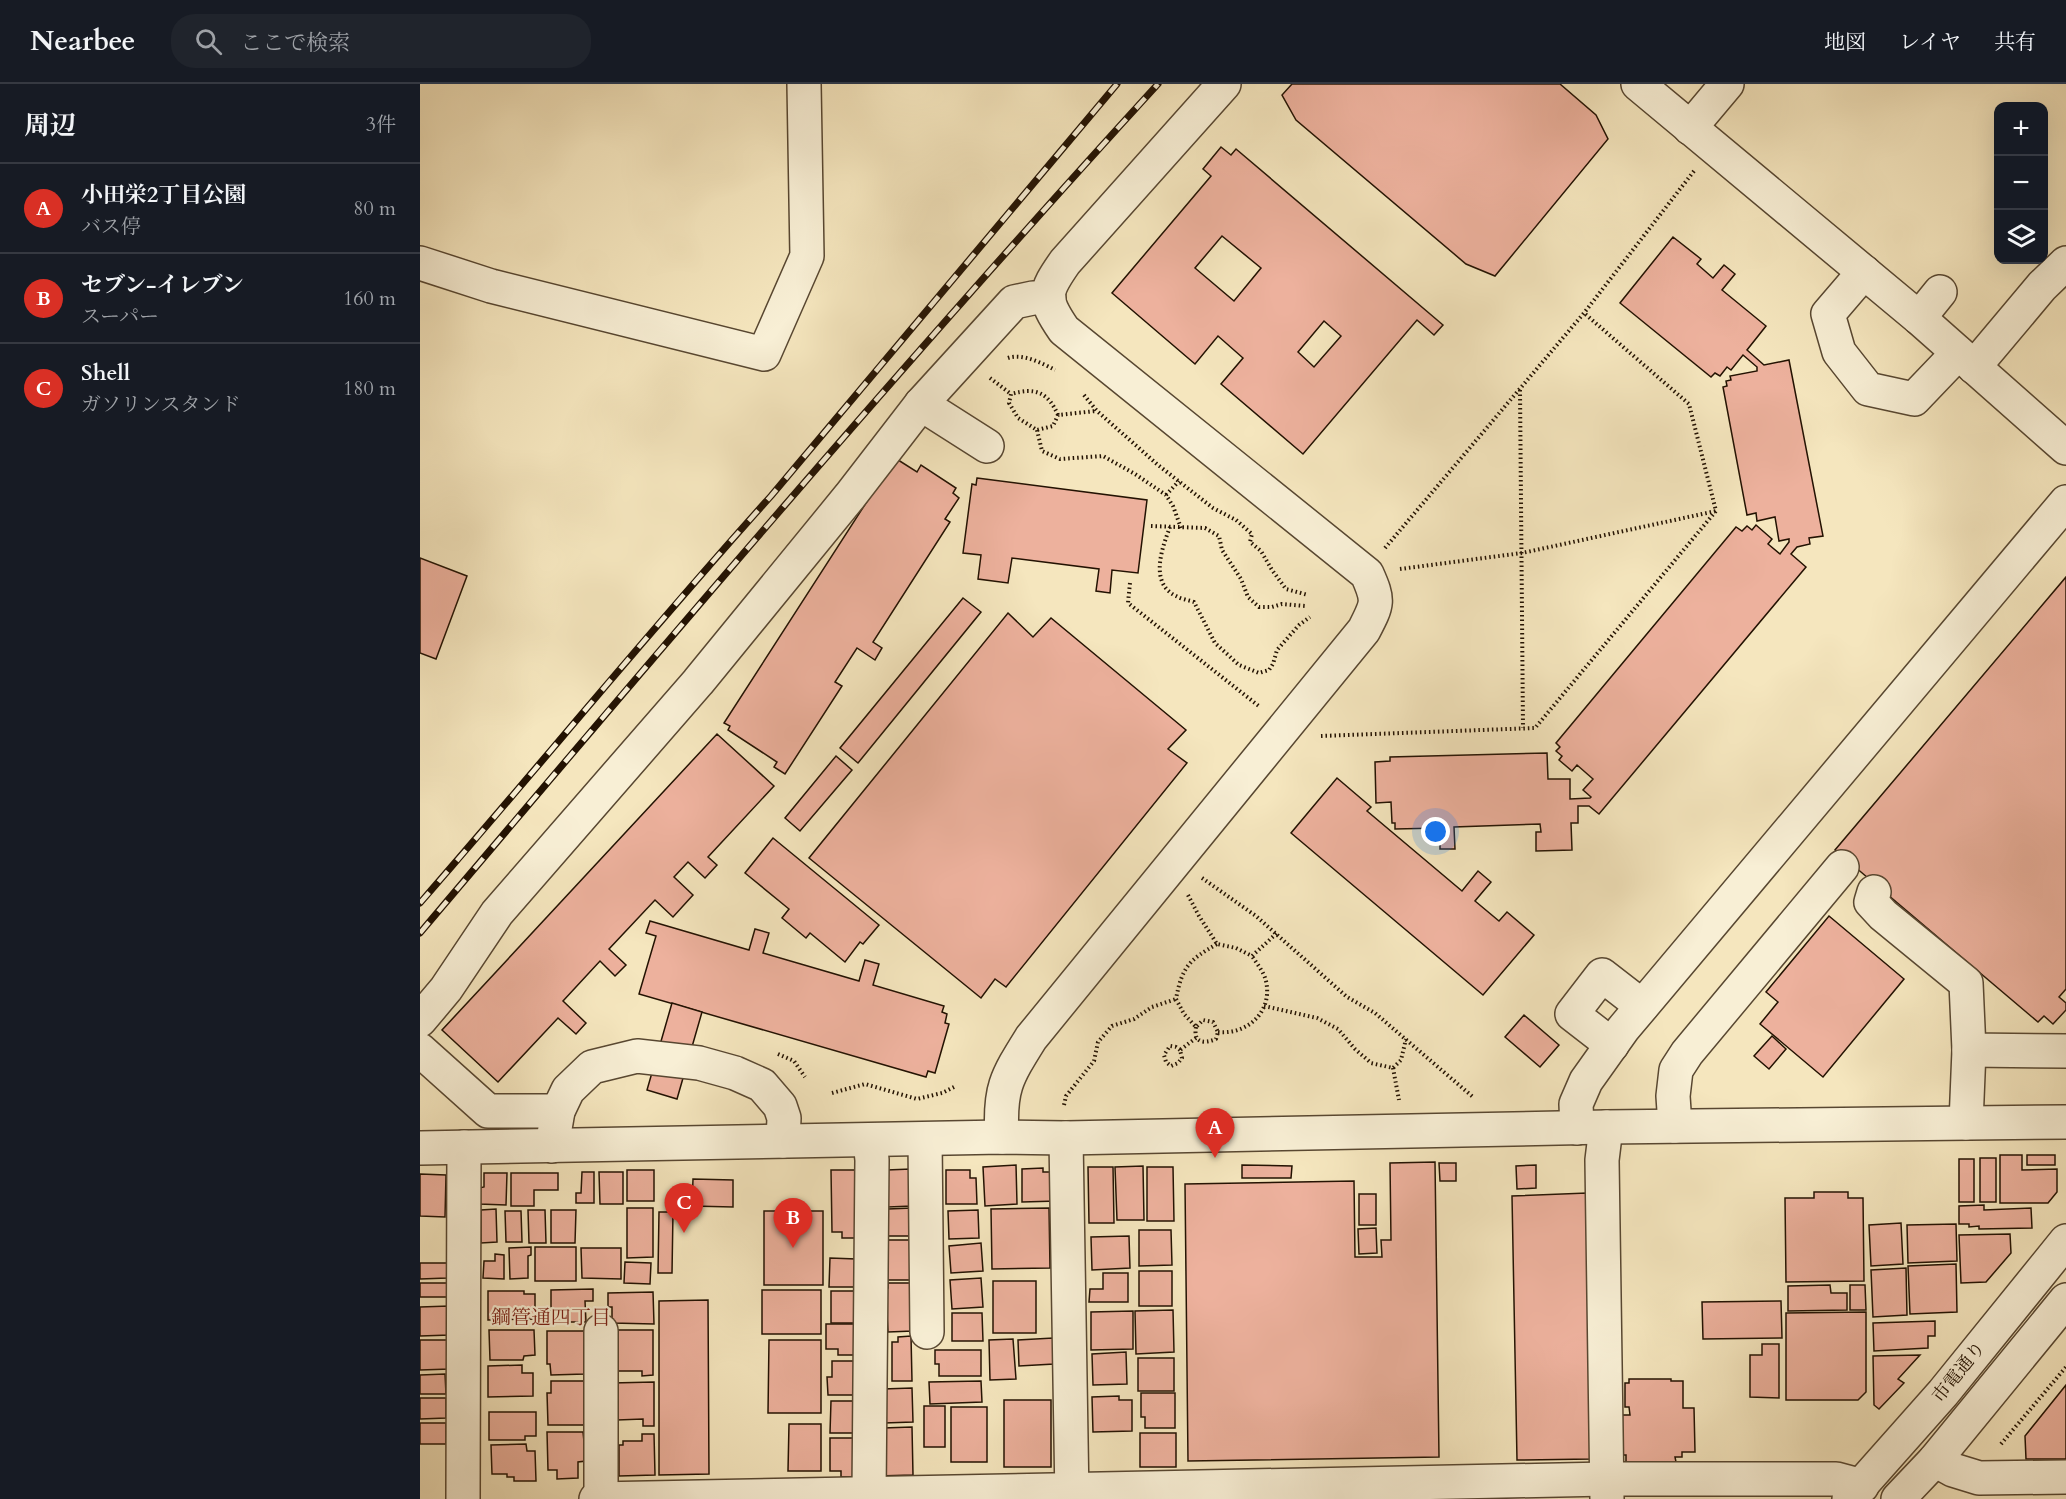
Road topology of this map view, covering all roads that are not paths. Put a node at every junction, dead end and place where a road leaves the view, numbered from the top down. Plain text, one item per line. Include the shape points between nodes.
1 (804, 84) edge
2 (1224, 84) edge
3 (1638, 84) edge
4 (1727, 84) edge
5 (1690, 128) junction
6 (420, 263) edge
7 (2066, 263) edge
8 (1864, 272) junction
9 (1940, 292) dead end
10 (1049, 298) junction
11 (1919, 318) junction
12 (1966, 360) junction
13 (921, 404) junction
14 (987, 446) dead end
15 (2066, 448) edge
16 (2066, 502) edge
17 (1842, 867) dead end
18 (1874, 892) dead end
19 (1642, 1006) junction
20 (420, 1020) edge
21 (1612, 1045) junction
22 (420, 1050) edge
23 (1969, 1050) junction
24 (2066, 1051) edge
25 (558, 1111) junction
26 (1065, 1122) junction
27 (2066, 1122) edge
28 (1966, 1123) junction
29 (1675, 1126) junction
30 (1591, 1127) junction
31 (1002, 1137) junction
32 (925, 1139) junction
33 (870, 1140) junction
34 (783, 1141) junction
35 (552, 1146) junction
36 (464, 1147) junction
37 (420, 1148) edge
38 (2066, 1241) edge
39 (2066, 1300) edge
40 (601, 1331) dead end
41 (927, 1332) dead end
42 (1935, 1460) junction
43 (2066, 1477) edge
44 (1607, 1489) edge
45 (1221, 1493) edge
46 (1855, 1493) edge
47 (869, 1494) junction
48 (1072, 1494) edge
49 (954, 1496) edge
50 (808, 1497) edge
51 (463, 1499) edge
52 (599, 1499) edge
53 (1898, 1499) edge

1 - 6 street via 807,256 764,354 491,286
2 - 10 street via 1065,262 1049,285
3 - 5 street
4 - 5 street
5 - 8 street
7 - 12 street
8 - 11 street
8 - 12 street via 1828,314 1839,352 1868,389 1914,399
9 - 11 street
10 - 13 street via 1014,302
10 - 31 street via 1051,311 1064,330 1367,573 1376,607 1364,630 1031,1038 1008,1076 1000,1111
11 - 12 street
12 - 15 street
13 - 14 street
13 - 20 street via 698,682 497,913
16 - 19 street
17 - 29 street via 1676,1070
18 - 23 street via 1871,902 1883,915 1966,983
19 - 21 street
19 - 21 street via 1602,975 1572,1014
21 - 30 street via 1586,1081 1576,1104
22 - 25 street via 488,1110
23 - 24 street
23 - 28 street
25 - 34 street via 568,1090 592,1067 637,1056 699,1063 762,1085 780,1106
25 - 35 street
26 - 30 street
26 - 31 street
26 - 48 street
27 - 28 street
28 - 29 street
29 - 30 street
30 - 44 street via 1602,1160
31 - 32 street
32 - 33 street
32 - 41 street
33 - 34 street
33 - 47 street
34 - 35 street
35 - 36 street
36 - 37 street
36 - 51 street
38 - 46 street, 市電通り via 1943,1393
39 - 42 street, 市電通り
40 - 52 street
42 - 43 street via 1979,1478
42 - 53 street, 市電通り
44 - 45 street
44 - 46 street via 1836,1479
45 - 48 street
47 - 49 street
47 - 50 street
48 - 49 street
50 - 52 street

